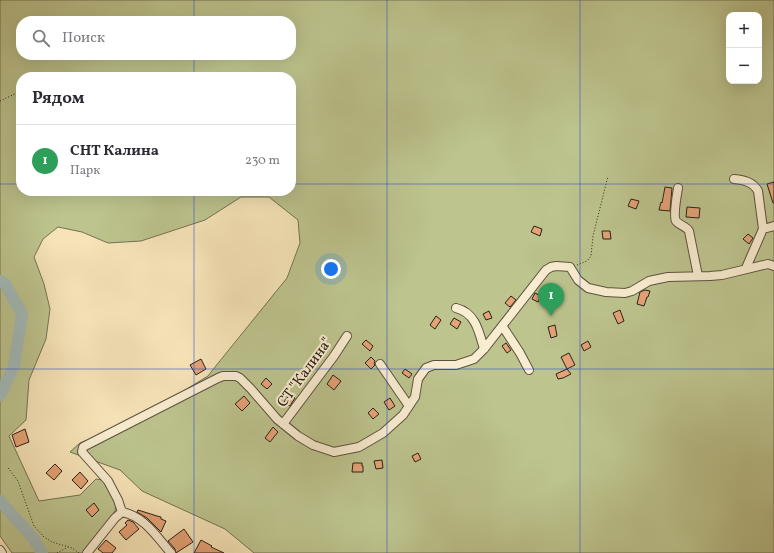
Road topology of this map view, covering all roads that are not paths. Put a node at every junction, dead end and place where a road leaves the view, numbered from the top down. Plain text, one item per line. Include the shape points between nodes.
1 (734, 179) dead end
2 (678, 188) dead end
3 (774, 226) edge
4 (763, 229) junction
5 (774, 266) edge
6 (746, 268) junction
7 (698, 276) junction
8 (456, 308) dead end
9 (503, 327) junction
10 (347, 336) dead end
11 (484, 349) junction
12 (380, 364) dead end
13 (529, 370) dead end
14 (408, 406) junction
15 (283, 424) junction
16 (122, 512) junction
17 (0, 550) edge
18 (2, 553) edge
19 (87, 553) edge
20 (171, 553) edge

1 - 4 street via 744,180 756,186
2 - 7 street via 675,217 678,223 689,231
3 - 4 street
4 - 6 street
5 - 6 street via 768,264
6 - 7 street via 722,275
7 - 9 street via 668,277 650,281 624,293 606,292 582,284 570,267 556,266 546,270
8 - 11 street via 469,314 475,322
9 - 11 street
9 - 13 street
10 - 15 street, СТ "Калина"
11 - 14 street via 474,359 464,363 426,368 418,379 415,397
12 - 14 street
14 - 15 street via 383,433 359,447 334,452 313,445
15 - 16 street via 240,378 222,376 83,447 82,452 108,481
16 - 19 street
16 - 20 street via 140,519
17 - 18 street

